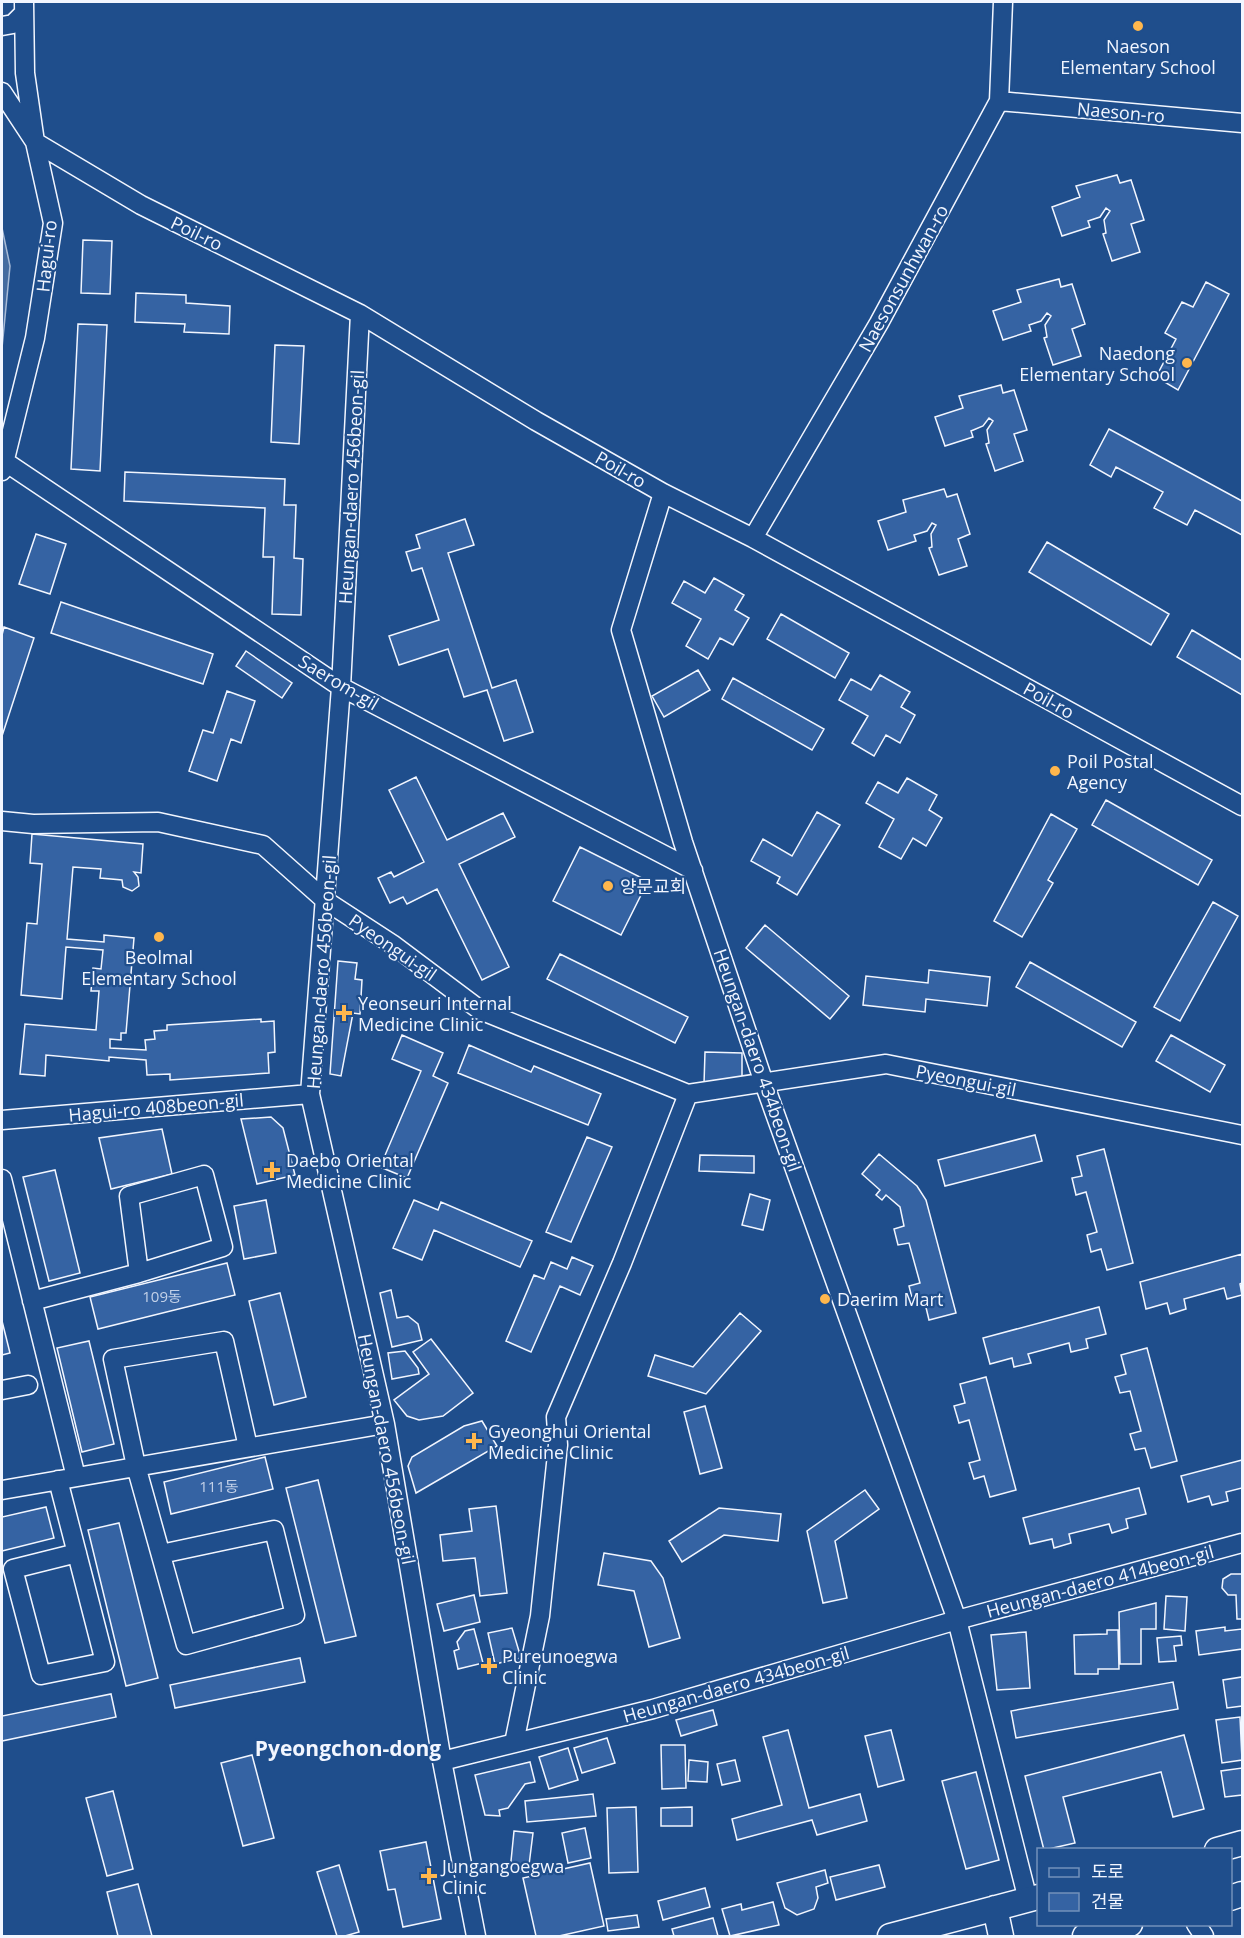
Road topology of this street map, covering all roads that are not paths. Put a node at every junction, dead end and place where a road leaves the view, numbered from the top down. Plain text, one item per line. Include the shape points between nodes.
1 (1003, 2) edge
2 (16, 16) edge
3 (2, 92) edge
4 (999, 101) junction
5 (1242, 123) edge
6 (35, 142) junction
7 (360, 314) junction
8 (3, 466) edge
9 (663, 493) junction
10 (753, 538) junction
11 (341, 687) junction
12 (1242, 806) edge
13 (2, 821) edge
14 (693, 870) junction
15 (326, 901) junction
16 (764, 1083) junction
17 (310, 1094) junction
18 (688, 1094) junction
19 (2, 1120) edge
20 (1242, 1135) edge
21 (2, 1179) edge
22 (6, 1218) edge
23 (140, 1273) junction
24 (32, 1301) junction
25 (28, 1385) dead end
26 (2, 1390) edge
27 (386, 1424) junction
28 (248, 1448) junction
29 (136, 1467) junction
30 (67, 1478) junction
31 (2, 1490) edge
32 (1242, 1543) edge
33 (76, 1553) junction
34 (161, 1554) junction
35 (957, 1620) junction
36 (514, 1743) junction
37 (442, 1761) junction
38 (1242, 1843) edge
39 (1224, 1848) edge
40 (1033, 1898) edge
41 (995, 1908) junction
42 (1121, 1926) edge
43 (1099, 1931) edge
44 (476, 1936) edge
45 (890, 1936) edge
46 (1001, 1936) edge

1 - 4 street, Naesonsunhwan-ro
2 - 6 street, Hagui-ro
3 - 6 street, Poil-ro
4 - 5 street, Naeson-ro
4 - 10 street, Naesonsunhwan-ro via 879,323
6 - 7 street, Poil-ro via 141,205
6 - 8 street, Hagui-ro via 53,223 35,338
7 - 9 street, Poil-ro
7 - 11 street, Heungan-daero 456beon-gil
8 - 11 street, Saerom-gil
9 - 10 street, Poil-ro
9 - 14 street, Heungan-daero 434beon-gil via 621,630
10 - 12 street, Poil-ro
11 - 14 street, Saerom-gil
11 - 15 street, Heungan-daero 456beon-gil
13 - 15 street, Pyeongui-gil via 158,822 263,845
14 - 16 street, Heungan-daero 434beon-gil
15 - 17 street, Heungan-daero 456beon-gil
15 - 18 street, Pyeongui-gil via 392,944 480,1010
16 - 18 street, Pyeongui-gil
16 - 20 street, Pyeongui-gil via 886,1064
16 - 35 street, Heungan-daero 434beon-gil
17 - 19 street, Hagui-ro 408beon-gil
17 - 27 street, Heungan-daero 456beon-gil
18 - 36 street via 556,1417 558,1445 540,1616
21 - 22 street
22 - 24 street
23 - 23 street via 223,1246 204,1175 129,1196
23 - 24 street
24 - 30 street
25 - 26 street
27 - 28 street
27 - 37 street, Heungan-daero 456beon-gil
28 - 29 street
28 - 29 street via 224,1341 113,1359
29 - 30 street
29 - 34 street
30 - 31 street
30 - 33 street
32 - 35 street, Heungan-daero 414beon-gil
33 - 33 street via 105,1662 41,1675 13,1569
34 - 34 street via 186,1645 295,1615 274,1530
35 - 36 street, Heungan-daero 434beon-gil via 653,1710
35 - 40 street, Heungan-daero 434beon-gil
36 - 37 street
37 - 44 street, Heungan-daero 456beon-gil
38 - 39 main road
40 - 41 main road
41 - 45 main road
41 - 46 main road
42 - 43 main road

